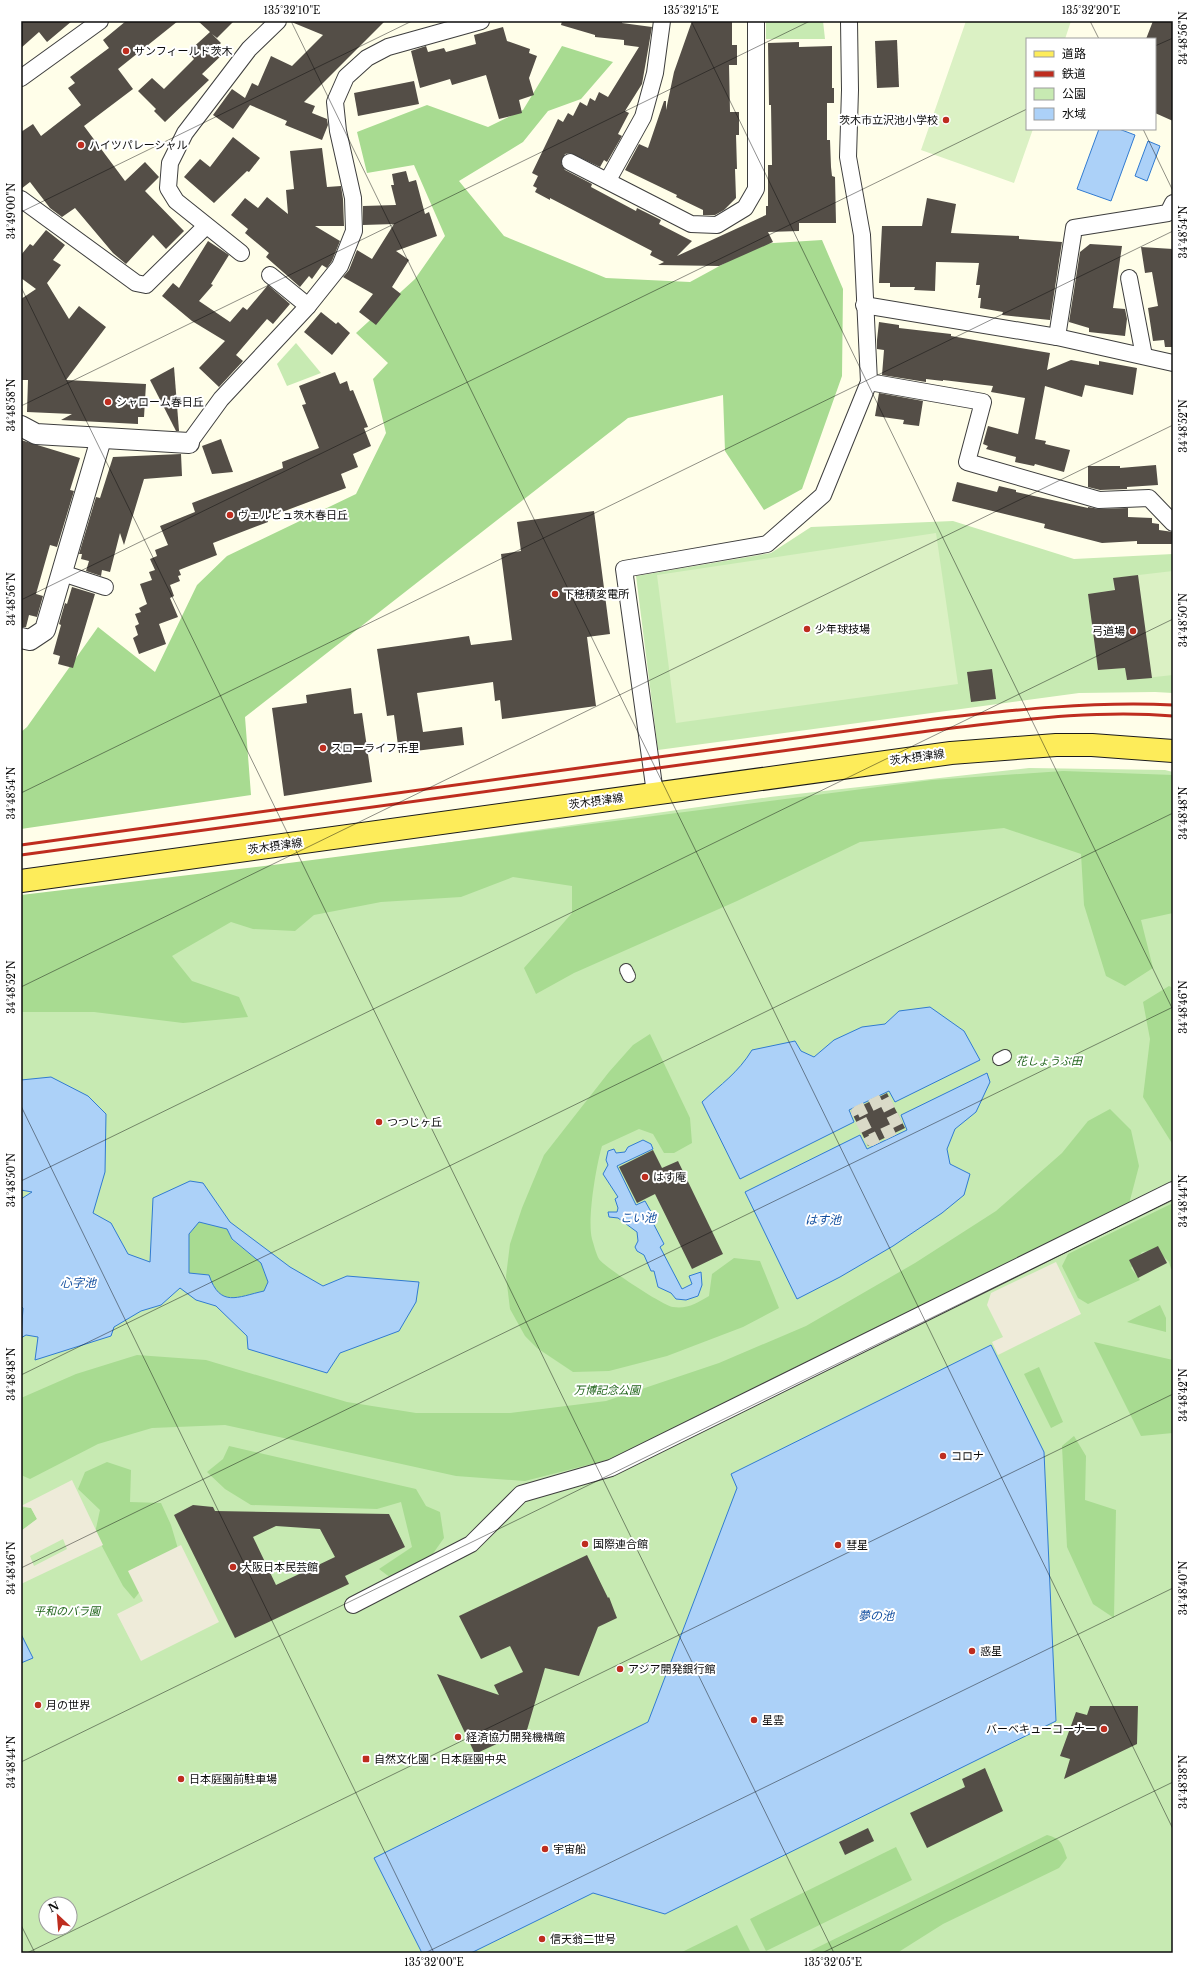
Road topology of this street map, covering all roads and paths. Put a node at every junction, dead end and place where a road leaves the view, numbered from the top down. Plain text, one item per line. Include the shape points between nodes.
1 (100, 21) edge
2 (278, 21) edge
3 (481, 21) edge
4 (662, 21) edge
5 (756, 21) edge
6 (849, 21) edge
7 (21, 78) edge
8 (570, 162) dead end
9 (608, 180) junction
10 (21, 199) edge
11 (1173, 203) edge
12 (206, 226) junction
13 (241, 253) dead end
14 (270, 275) dead end
15 (1130, 278) dead end
16 (864, 305) junction
17 (308, 306) junction
18 (1058, 337) junction
19 (1144, 356) junction
20 (1173, 363) edge
21 (869, 382) junction
22 (21, 426) edge
23 (102, 439) junction
24 (189, 442) joint
25 (1173, 523) edge
26 (62, 573) junction
27 (105, 587) dead end
28 (21, 638) edge
29 (1173, 752) edge
30 (655, 793) junction
31 (21, 881) edge
32 (1173, 1190) edge
33 (352, 1605) dead end

1 - 7 street
2 - 12 street via 249,49 185,133 170,163 168,188 176,201
3 - 17 street via 388,47 367,58 346,77 335,102 338,131 353,198 354,230 340,266
4 - 9 street via 655,73 643,117
5 - 9 street via 756,189 744,208 717,225 691,224
6 - 16 street via 848,157 862,235
8 - 9 street
10 - 12 street via 136,283 146,285
11 - 18 street via 1168,213 1074,228
12 - 13 street
14 - 17 street
15 - 19 street
16 - 18 street
16 - 21 street
17 - 24 street via 221,399
18 - 19 street
19 - 20 street
21 - 25 street via 983,402 967,462 1100,500 1149,498
21 - 30 street via 823,494 767,544 624,569
22 - 23 street via 36,434
23 - 24 street
23 - 26 street
26 - 27 street
26 - 28 street via 45,630 30,640
29 - 30 main road, 茨木摂津線 via 1092,745 1006,747
30 - 31 main road, 茨木摂津線
32 - 33 street via 611,1468 521,1494 471,1544

